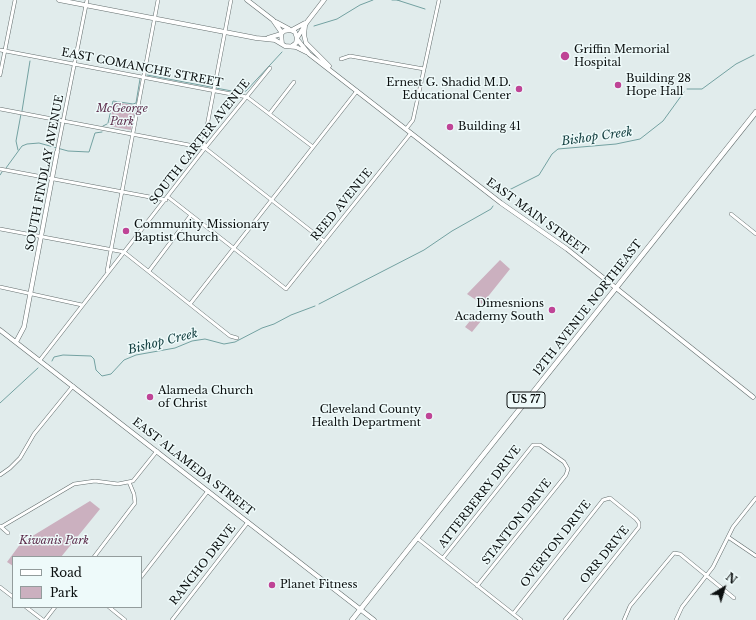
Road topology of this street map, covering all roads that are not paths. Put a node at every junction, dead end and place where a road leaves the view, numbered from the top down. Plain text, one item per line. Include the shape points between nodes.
1 (14, 0) edge
2 (59, 0) edge
3 (86, 0) edge
4 (158, 0) edge
5 (231, 0) edge
6 (247, 0) edge
7 (324, 0) edge
8 (439, 0) edge
9 (86, 5) junction
10 (155, 18) junction
11 (273, 20) junction
12 (306, 24) junction
13 (291, 30) junction
14 (225, 32) junction
15 (282, 34) junction
16 (265, 39) junction
17 (297, 39) junction
18 (282, 44) junction
19 (292, 46) junction
20 (0, 50) edge
21 (4, 51) junction
22 (310, 54) junction
23 (341, 59) dead end
24 (74, 64) junction
25 (270, 68) dead end
26 (424, 69) junction
27 (0, 75) edge
28 (144, 78) junction
29 (343, 80) junction
30 (294, 82) dead end
31 (214, 90) junction
32 (357, 91) junction
33 (247, 97) junction
34 (0, 109) edge
35 (756, 112) edge
36 (270, 113) junction
37 (63, 122) junction
38 (406, 129) junction
39 (411, 133) junction
40 (133, 134) junction
41 (313, 147) junction
42 (205, 148) junction
43 (57, 152) joint
44 (0, 169) edge
45 (52, 179) junction
46 (122, 192) junction
47 (166, 199) junction
48 (272, 200) junction
49 (731, 214) dead end
50 (191, 215) junction
51 (0, 229) edge
52 (756, 234) edge
53 (42, 236) junction
54 (324, 241) junction
55 (111, 249) junction
56 (234, 249) junction
57 (124, 252) junction
58 (149, 271) junction
59 (106, 273) junction
60 (0, 287) edge
61 (616, 287) junction
62 (31, 294) junction
63 (190, 304) junction
64 (82, 305) junction
65 (0, 330) edge
66 (237, 338) dead end
67 (16, 342) junction
68 (40, 360) junction
69 (73, 386) junction
70 (753, 397) dead end
71 (157, 451) junction
72 (568, 468) joint
73 (0, 475) edge
74 (129, 482) junction
75 (208, 491) junction
76 (756, 498) edge
77 (618, 505) joint
78 (248, 522) junction
79 (1, 527) edge
80 (8, 533) dead end
81 (728, 537) junction
82 (417, 538) junction
83 (95, 556) edge
84 (756, 556) edge
85 (443, 558) junction
86 (142, 575) edge
87 (707, 576) junction
88 (477, 586) junction
89 (0, 587) edge
90 (12, 596) edge
91 (734, 598) dead end
92 (27, 608) edge
93 (54, 608) edge
94 (110, 608) edge
95 (116, 608) edge
96 (361, 609) junction
97 (114, 611) junction
98 (512, 614) junction
99 (44, 620) edge
100 (125, 620) edge
101 (172, 620) edge
102 (352, 620) edge
103 (374, 620) edge
104 (521, 620) edge
105 (565, 620) edge
106 (624, 620) edge
107 (676, 620) edge

1 - 21 street
2 - 9 street
3 - 9 street, SOUTH FINDLAY AVENUE
4 - 10 street
5 - 14 street
6 - 11 street
7 - 12 street
8 - 26 street
9 - 10 street
9 - 24 street, SOUTH FINDLAY AVENUE
10 - 14 street
10 - 28 street
11 - 13 street
11 - 15 street
12 - 13 street
12 - 17 street
12 - 29 street via 304,35 308,46
13 - 15 street
13 - 17 street
14 - 16 street
14 - 31 street
15 - 16 street
15 - 18 street
16 - 18 street
17 - 19 street
17 - 22 street, EAST MAIN STREET
18 - 19 street
19 - 22 street, EAST MAIN STREET
20 - 21 street, EAST COMANCHE STREET
21 - 24 street, EAST COMANCHE STREET
21 - 27 street
22 - 29 street, EAST MAIN STREET
23 - 26 street via 350,56
24 - 28 street, EAST COMANCHE STREET
24 - 37 street, SOUTH FINDLAY AVENUE
25 - 33 street, SOUTH CARTER AVENUE
26 - 38 street via 413,120
28 - 31 street, EAST COMANCHE STREET
28 - 40 street
29 - 32 street, EAST MAIN STREET
30 - 36 street
31 - 33 street, EAST COMANCHE STREET
31 - 42 street
32 - 38 street, EAST MAIN STREET
32 - 41 street
33 - 36 street, EAST COMANCHE STREET
33 - 42 street, SOUTH CARTER AVENUE
34 - 37 street
35 - 61 main road, 12TH AVENUE NORTHEAST / US 77
36 - 41 street, EAST COMANCHE STREET
37 - 40 street
37 - 43 street, SOUTH FINDLAY AVENUE
38 - 39 street, EAST MAIN STREET
39 - 54 street, REED AVENUE
39 - 61 street, EAST MAIN STREET
40 - 42 street
40 - 46 street
41 - 48 street
42 - 47 street, SOUTH CARTER AVENUE
42 - 48 street
43 - 45 street, SOUTH FINDLAY AVENUE
44 - 45 street
45 - 46 street
45 - 53 street, SOUTH FINDLAY AVENUE
46 - 47 street
46 - 55 street
47 - 50 street
47 - 57 street, SOUTH CARTER AVENUE
48 - 54 street
48 - 56 street
49 - 52 street
50 - 56 street
50 - 58 street
51 - 53 street
53 - 55 street
53 - 62 street, SOUTH FINDLAY AVENUE
54 - 56 street, REED AVENUE via 286,289
55 - 57 street
55 - 59 street
56 - 63 street
57 - 58 street
57 - 59 street, SOUTH CARTER AVENUE
58 - 63 street
59 - 64 street, SOUTH CARTER AVENUE
60 - 62 street
61 - 70 street, EAST MAIN STREET
61 - 82 main road, 12TH AVENUE NORTHEAST / US 77
62 - 64 street
62 - 67 street, SOUTH FINDLAY AVENUE via 24,327
63 - 66 street via 230,336
64 - 68 street, SOUTH CARTER AVENUE
65 - 67 street, EAST ALAMEDA STREET
67 - 68 street, EAST ALAMEDA STREET
68 - 69 street, EAST ALAMEDA STREET
69 - 71 street, EAST ALAMEDA STREET
69 - 73 street via 34,434 20,458
71 - 74 street via 136,479
71 - 75 street, EAST ALAMEDA STREET
72 - 85 street, ATTERBERRY DRIVE via 543,446 533,445
72 - 88 street, STANTON DRIVE via 566,475
74 - 79 street via 117,484 91,481 74,484
74 - 83 street via 135,503
75 - 78 street, EAST ALAMEDA STREET
75 - 86 street
76 - 81 street
77 - 98 street, OVERTON DRIVE via 610,498 603,500
77 - 105 street, ORR DRIVE via 638,521 638,529
78 - 96 street, EAST ALAMEDA STREET
78 - 101 street, RANCHO DRIVE
79 - 80 street
81 - 84 street
81 - 87 street via 718,561
82 - 85 street
82 - 96 main road, 12TH AVENUE NORTHEAST / US 77
85 - 88 street
87 - 91 street
87 - 106 street via 680,554 671,555 630,606
87 - 107 street via 682,607
88 - 98 street
89 - 90 street
92 - 99 street
93 - 99 street
94 - 97 street
95 - 97 street
96 - 102 main road, US 77
96 - 103 street, EAST ALAMEDA STREET
97 - 100 street
98 - 104 street

